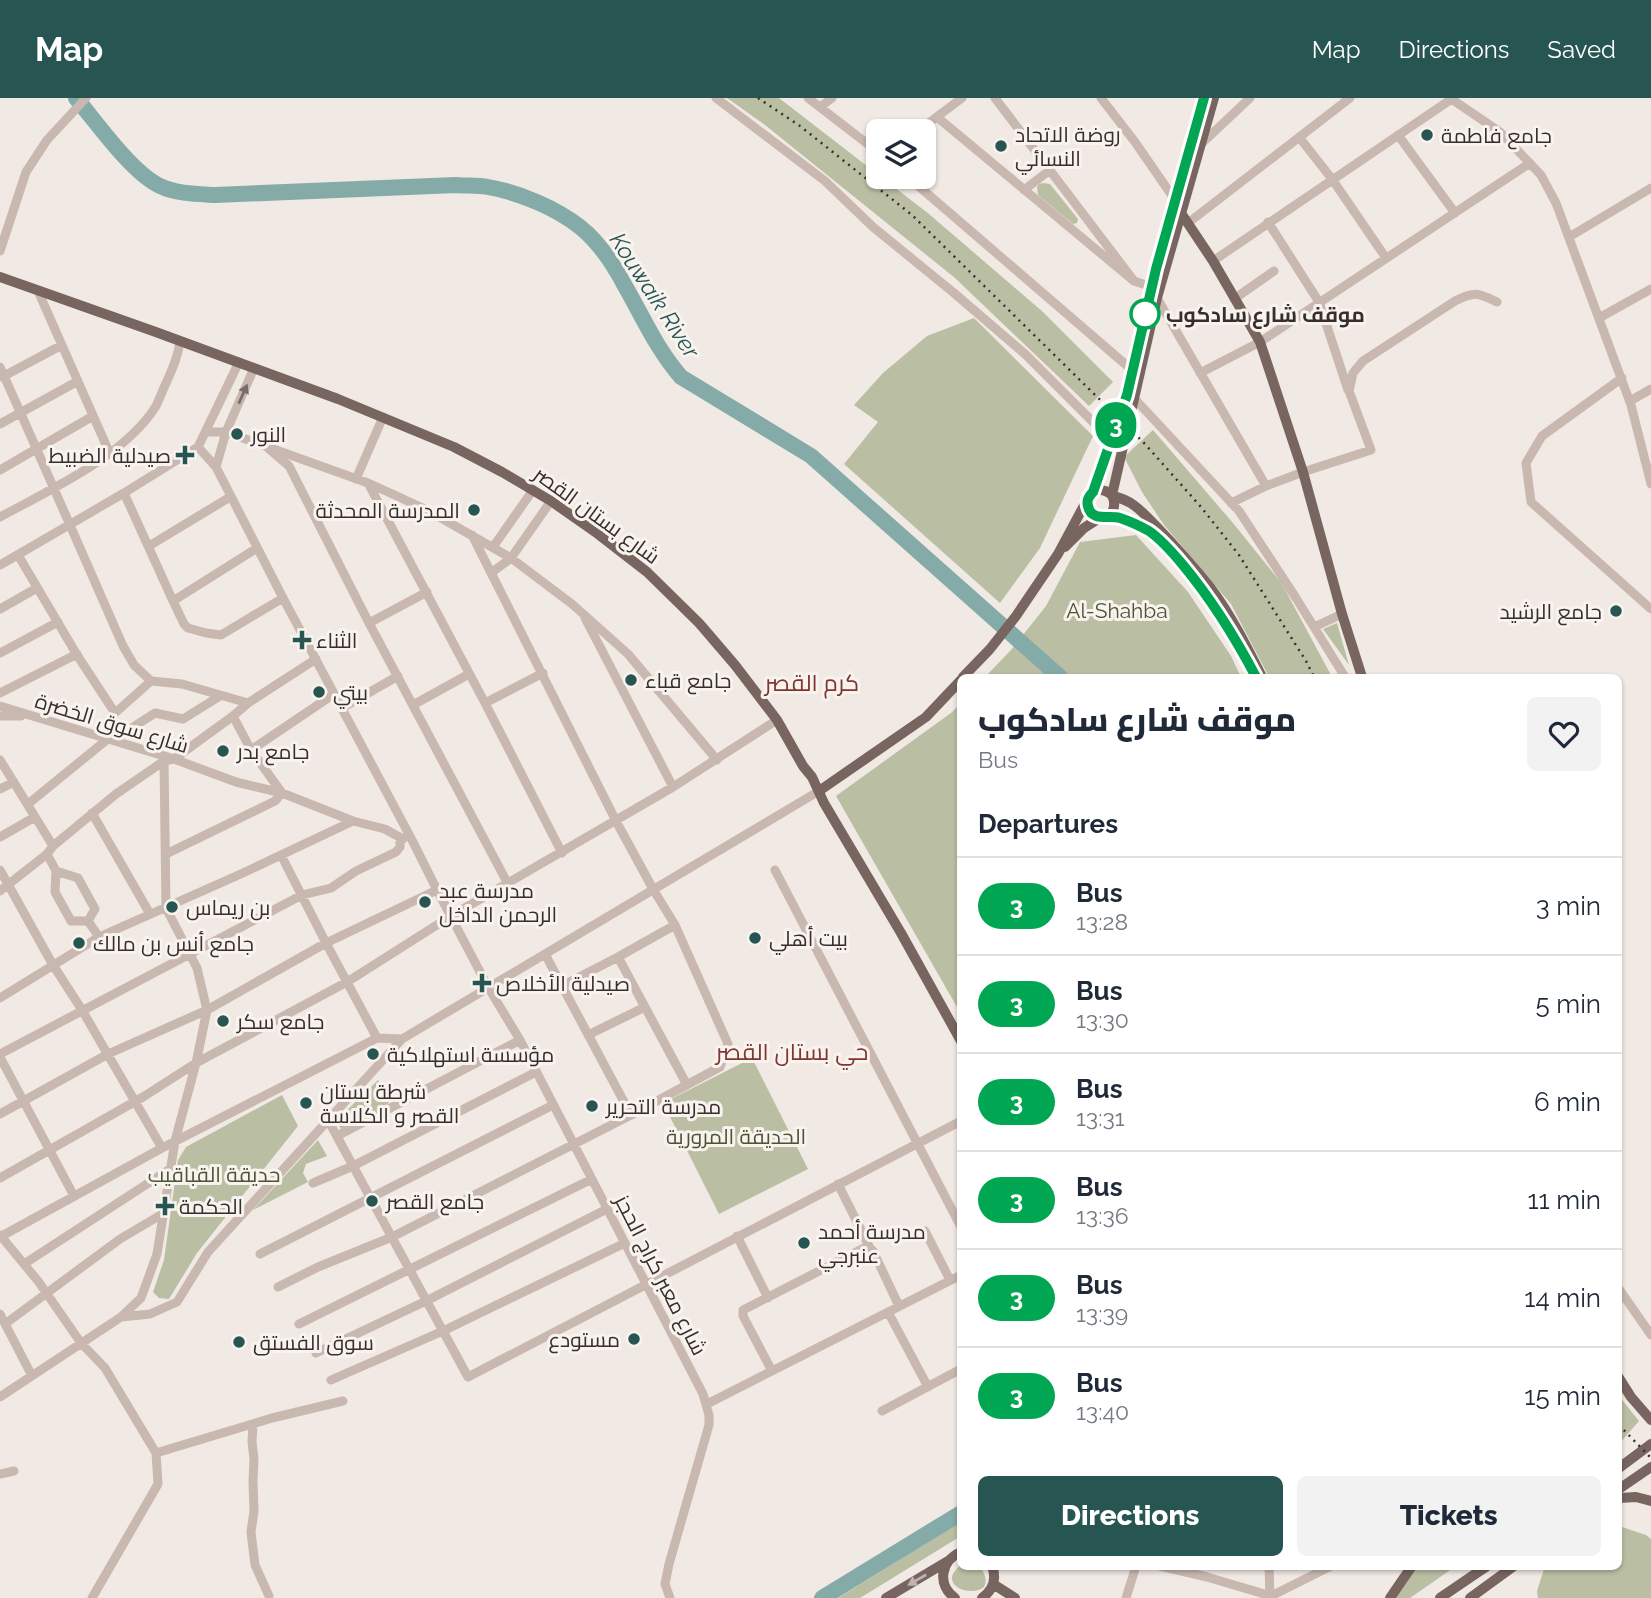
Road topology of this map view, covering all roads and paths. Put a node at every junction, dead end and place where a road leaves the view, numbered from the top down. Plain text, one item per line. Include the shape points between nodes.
1 (86, 98) edge
2 (716, 98) edge
3 (808, 98) edge
4 (832, 98) edge
5 (962, 98) edge
6 (995, 98) edge
7 (1101, 98) edge
8 (1204, 98) edge
9 (1214, 98) edge
10 (1250, 98) edge
11 (1350, 98) edge
12 (1452, 98) edge
13 (820, 107) junction
14 (937, 117) junction
15 (934, 119) edge
16 (1398, 135) junction
17 (1299, 137) junction
18 (866, 143) edge
19 (1199, 146) junction
20 (1530, 163) junction
21 (1050, 170) junction
22 (1332, 179) junction
23 (922, 189) edge
24 (1024, 190) junction
25 (1649, 193) edge
26 (1175, 201) junction
27 (1181, 213) junction
28 (1455, 213) junction
29 (1268, 222) junction
30 (1188, 223) junction
31 (1569, 236) junction
32 (0, 251) edge
33 (1385, 258) junction
34 (1213, 261) junction
35 (1274, 271) dead end
36 (0, 277) edge
37 (1134, 281) junction
38 (1152, 287) junction
39 (1651, 289) edge
40 (38, 291) junction
41 (1157, 298) junction
42 (1234, 299) junction
43 (1319, 302) junction
44 (1497, 302) dead end
45 (1599, 318) junction
46 (180, 341) junction
47 (1260, 342) junction
48 (62, 345) junction
49 (239, 362) junction
50 (254, 368) junction
51 (1132, 370) junction
52 (1200, 373) junction
53 (1, 374) edge
54 (1622, 378) junction
55 (78, 381) junction
56 (1651, 389) edge
57 (1349, 391) junction
58 (1133, 397) junction
59 (1630, 401) junction
60 (20, 413) junction
61 (93, 416) junction
62 (383, 417) junction
63 (0, 424) edge
64 (206, 432) junction
65 (226, 432) junction
66 (1111, 440) junction
67 (265, 445) junction
68 (198, 447) junction
69 (38, 449) junction
70 (110, 453) junction
71 (216, 467) junction
72 (0, 470) edge
73 (1303, 472) junction
74 (356, 479) junction
75 (368, 483) junction
76 (1651, 484) edge
77 (1266, 486) junction
78 (54, 488) junction
79 (533, 490) junction
80 (124, 493) junction
81 (1092, 494) junction
82 (1112, 495) junction
83 (230, 497) junction
84 (551, 502) junction
85 (1231, 503) junction
86 (1104, 516) junction
87 (0, 517) edge
88 (70, 525) junction
89 (472, 535) junction
90 (149, 546) junction
91 (493, 547) junction
92 (257, 548) junction
93 (1058, 554) junction
94 (18, 555) junction
95 (511, 558) junction
96 (0, 565) edge
97 (491, 573) junction
98 (37, 588) junction
99 (427, 592) junction
100 (283, 598) junction
101 (173, 601) junction
102 (0, 609) edge
103 (1651, 609) edge
104 (582, 613) junction
105 (1342, 614) junction
106 (58, 622) junction
107 (369, 622) junction
108 (1314, 627) junction
109 (0, 653) edge
110 (77, 653) junction
111 (316, 659) junction
112 (543, 673) junction
113 (469, 674) junction
114 (966, 674) edge
115 (1254, 674) edge
116 (1260, 674) edge
117 (1344, 674) edge
118 (1361, 674) edge
119 (398, 676) junction
120 (151, 681) junction
121 (957, 683) edge
122 (0, 693) edge
123 (334, 694) junction
124 (220, 696) junction
125 (248, 703) junction
126 (485, 703) junction
127 (413, 705) junction
128 (0, 706) edge
129 (342, 708) junction
130 (115, 713) junction
131 (0, 716) edge
132 (30, 716) junction
133 (233, 716) junction
134 (777, 720) junction
135 (111, 739) junction
136 (251, 750) junction
137 (0, 760) edge
138 (169, 760) junction
139 (717, 760) junction
140 (14, 782) junction
141 (673, 787) junction
142 (0, 789) edge
143 (819, 791) junction
144 (282, 793) junction
145 (28, 804) junction
146 (92, 813) junction
147 (36, 817) junction
148 (353, 821) junction
149 (617, 821) junction
150 (0, 837) edge
151 (400, 839) junction
152 (412, 840) junction
153 (50, 850) junction
154 (562, 853) junction
155 (166, 854) junction
156 (281, 855) junction
157 (0, 870) edge
158 (775, 870) dead end
159 (56, 871) junction
160 (508, 884) junction
161 (9, 885) junction
162 (653, 889) junction
163 (436, 890) junction
164 (0, 891) edge
165 (302, 895) junction
166 (166, 908) junction
167 (150, 915) junction
168 (451, 916) junction
169 (88, 921) junction
170 (675, 925) junction
171 (99, 937) junction
172 (326, 943) junction
173 (190, 953) junction
174 (545, 954) junction
175 (618, 957) junction
176 (53, 965) junction
177 (347, 982) junction
178 (562, 986) junction
179 (488, 987) junction
180 (0, 998) edge
181 (645, 1007) junction
182 (82, 1010) junction
183 (207, 1010) junction
184 (957, 1034) edge
185 (588, 1035) junction
186 (377, 1038) junction
187 (402, 1039) junction
188 (520, 1040) junction
189 (108, 1054) junction
190 (0, 1056) edge
191 (196, 1063) junction
192 (536, 1072) junction
193 (687, 1085) junction
194 (24, 1101) junction
195 (135, 1101) junction
196 (553, 1105) junction
197 (0, 1114) edge
198 (631, 1115) junction
199 (328, 1120) junction
200 (957, 1123) edge
201 (337, 1136) junction
202 (174, 1141) junction
203 (573, 1143) junction
204 (917, 1144) junction
205 (162, 1148) junction
206 (50, 1149) junction
207 (353, 1166) junction
208 (170, 1169) junction
209 (0, 1178) edge
210 (592, 1179) junction
211 (313, 1183) dead end
212 (838, 1184) junction
213 (74, 1196) junction
214 (370, 1197) junction
215 (607, 1209) junction
216 (164, 1213) junction
217 (957, 1219) edge
218 (925, 1231) dead end
219 (0, 1236) edge
220 (737, 1236) junction
221 (392, 1237) junction
222 (625, 1242) junction
223 (870, 1248) junction
224 (260, 1254) dead end
225 (24, 1264) junction
226 (409, 1269) junction
227 (955, 1278) edge
228 (646, 1284) junction
229 (278, 1287) dead end
230 (46, 1292) junction
231 (1622, 1293) edge
232 (768, 1297) junction
233 (426, 1301) junction
234 (900, 1306) junction
235 (888, 1312) junction
236 (0, 1314) edge
237 (121, 1317) junction
238 (5, 1324) junction
239 (299, 1324) dead end
240 (443, 1331) junction
241 (1651, 1335) edge
242 (81, 1343) junction
243 (316, 1353) dead end
244 (772, 1371) junction
245 (957, 1371) edge
246 (32, 1376) junction
247 (331, 1380) dead end
248 (1622, 1382) edge
249 (928, 1387) junction
250 (0, 1397) edge
251 (343, 1401) dead end
252 (707, 1404) junction
253 (883, 1411) dead end
254 (1651, 1420) edge
255 (253, 1424) junction
256 (1651, 1444) edge
257 (156, 1452) junction
258 (1622, 1464) edge
259 (1651, 1467) edge
260 (14, 1471) dead end
261 (0, 1474) edge
262 (1622, 1487) edge
263 (1622, 1498) edge
264 (1651, 1501) edge
265 (957, 1554) edge
266 (948, 1561) junction
267 (993, 1570) edge
268 (1135, 1570) edge
269 (1177, 1570) edge
270 (1206, 1570) edge
271 (1269, 1570) edge
272 (1323, 1570) edge
273 (1409, 1570) edge
274 (1482, 1570) edge
275 (1508, 1570) edge
276 (1207, 1577) junction
277 (993, 1584) junction
278 (269, 1596) edge
279 (1270, 1597) edge
280 (92, 1598) edge
281 (670, 1598) edge
282 (886, 1598) edge
283 (956, 1598) edge
284 (982, 1598) edge
285 (990, 1598) edge
286 (999, 1598) edge
287 (1014, 1598) edge
288 (1126, 1598) edge
289 (1390, 1598) edge
290 (1440, 1598) edge
291 (1470, 1598) edge

1 - 32 street via 47,140 26,172
2 - 66 street via 825,181 1025,354
3 - 13 street
4 - 13 street
5 - 14 street
6 - 21 street
7 - 26 street
8 - 26 main road
9 - 19 main road
10 - 19 street
11 - 17 street
12 - 16 street
12 - 20 street via 1500,132
13 - 18 street
14 - 15 street
14 - 24 street
16 - 22 street
16 - 28 street
17 - 22 street
17 - 30 street
19 - 27 main road
20 - 28 street
20 - 31 street via 1556,203
21 - 24 street
21 - 37 street
22 - 29 street
22 - 33 street
23 - 51 street
24 - 37 street
25 - 31 street
26 - 38 main road
27 - 30 main road
27 - 41 main road
28 - 33 street
29 - 34 street
29 - 43 street
30 - 34 main road
31 - 45 street
33 - 43 street
34 - 42 main road
35 - 42 street
36 - 40 main road, شارع بستان القصر
37 - 38 street
38 - 51 main road
39 - 45 street
40 - 46 main road, شارع بستان القصر
40 - 48 street
41 - 52 street
41 - 58 main road
42 - 47 main road
43 - 47 street
43 - 57 street
44 - 57 street via 1478,293 1455,301 1363,361 1353,373
45 - 54 street
46 - 49 main road, شارع بستان القصر
46 - 70 street via 156,406
47 - 52 street
47 - 73 main road
48 - 53 street
48 - 55 street
49 - 50 main road, شارع بستان القصر
49 - 64 street
50 - 62 main road, شارع بستان القصر
65 -> 50 street
51 - 66 main road
52 - 77 street
53 - 60 street
54 - 59 street
54 - 103 street via 1542,436 1526,463 1531,502
55 - 60 street
55 - 61 street
56 - 59 street
57 - 73 street via 1371,450
58 - 82 main road
58 - 85 street
59 - 76 street
60 - 63 street
60 - 69 street
61 - 69 street
61 - 70 street
62 - 74 street
62 - 79 main road, شارع بستان القصر via 454,447
64 - 65 street
64 - 68 street
65 - 67 street
65 - 71 street
66 - 81 main road
67 - 74 street
67 - 107 street via 289,467
68 - 71 street, شارع معبر كراج الحجز
68 - 80 street
69 - 72 street
69 - 78 street
70 - 78 street
71 - 83 street, شارع معبر كراج الحجز
73 - 77 street
73 - 105 main road
74 - 75 street
75 - 89 street
75 - 99 street
77 - 85 street
78 - 87 street
78 - 88 street
79 - 84 main road, شارع بستان القصر
79 - 91 street
80 - 88 street
80 - 90 street
81 - 82 main road via 1101,490
81 - 86 main road via 1088,508 1093,515
81 - 93 main road
82 - 86 main road via 1114,507
82 - 116 main road via 1133,504 1181,552 1225,610
83 - 90 street
83 - 92 street, شارع معبر كراج الحجز
84 - 95 street
84 - 134 main road, شارع بستان القصر via 647,572 675,599
85 - 108 street
86 - 93 main road
86 - 115 main road via 1149,531 1178,558 1221,615
88 - 94 street
88 - 120 street via 123,646
89 - 91 street
89 - 97 street
90 - 101 street
91 - 95 street
92 - 100 street, شارع معبر كراج الحجز
92 - 101 street
93 - 114 main road via 1016,617
94 - 96 street
94 - 98 street
95 - 97 street
95 - 104 street
97 - 112 street
98 - 102 street
98 - 106 street
99 - 107 street
99 - 113 street
100 - 101 street via 221,635 188,628
100 - 111 street, شارع معبر كراج الحجز
104 - 139 street via 628,654
104 - 141 street
105 - 108 street
105 - 118 main road
106 - 109 street
106 - 110 street
107 - 119 street
108 - 117 street
110 - 122 street
110 - 130 street
111 - 123 street, شارع معبر كراج الحجز
111 - 125 street
112 - 126 street
112 - 149 street
113 - 126 street
113 - 127 street
119 - 127 street
119 - 129 street
120 - 124 street via 182,684
120 - 130 street
121 - 143 main road via 926,717
123 - 129 street, شارع معبر كراج الحجز
123 - 136 street
124 - 125 street
124 - 135 street via 183,719 155,713
125 - 133 street
126 - 154 street
127 - 160 street
128 - 132 street, شارع سوق الخضرة
129 - 152 street, شارع معبر كراج الحجز
130 - 135 street via 110,721
131 - 132 street
132 - 135 street, شارع سوق الخضرة
133 - 136 street
133 - 138 street
134 - 139 street
134 - 143 main road, شارع بستان القصر
135 - 138 street, شارع سوق الخضرة
135 - 145 street
136 - 144 street
137 - 140 street
138 - 144 street, شارع سوق الخضرة
138 - 146 street
138 - 155 street
139 - 141 street
140 - 142 street
140 - 145 street
141 - 149 street
143 - 162 street
143 - 184 main road, شارع بستان القصر
144 - 148 street, شارع سوق الخضرة
144 - 155 street
145 - 147 street
146 - 153 street
146 - 167 street
147 - 150 street
147 - 153 street
148 - 151 street, شارع سوق الخضرة via 385,829
148 - 156 street
149 - 154 street
149 - 162 street
151 - 152 street, شارع سوق الخضرة
151 - 165 street via 396,852 331,888
152 - 163 street, شارع معبر كراج الحجز
153 - 159 street
153 - 161 street
154 - 160 street
155 - 166 street
156 - 165 street
156 - 166 street
157 - 161 street
158 - 204 street
159 - 169 street via 55,892 71,921
159 - 169 street via 78,878 96,909
160 - 168 street
161 - 164 street
161 - 176 street
162 - 170 street
162 - 174 street
163 - 168 street, شارع معبر كراج الحجز
163 - 172 street
165 - 172 street
165 - 173 street
166 - 167 street
166 - 173 street
167 - 171 street
168 - 177 street
168 - 179 street, شارع معبر كراج الحجز
169 - 171 street
170 - 175 street
170 - 193 street via 728,1044 720,1066
171 - 176 street
172 - 177 street
172 - 183 street
173 - 182 street
173 - 183 street
174 - 178 street
174 - 179 street
175 - 178 street
175 - 181 street
176 - 180 street
176 - 182 street
177 - 186 street
177 - 191 street
178 - 185 street
179 - 187 street
179 - 188 street, شارع معبر كراج الحجز
181 - 185 street
181 - 193 street
182 - 189 street
182 - 190 street
183 - 189 street
183 - 191 street
185 - 198 street
186 - 187 street
186 - 202 street
187 - 199 street
188 - 192 street, شارع معبر كراج الحجز
188 - 201 street
189 - 194 street
189 - 195 street
190 - 194 street
191 - 195 street
191 - 202 street
192 - 196 street, شارع معبر كراج الحجز
192 - 207 street
193 - 198 street
194 - 197 street
194 - 206 street
195 - 205 street
195 - 206 street
196 - 203 street, شارع معبر كراج الحجز
196 - 214 street
198 - 203 street
199 - 201 street
199 - 237 street via 208,1252 177,1302 150,1314
200 - 204 street
201 - 207 street
202 - 205 street
202 - 208 street
203 - 210 street, شارع معبر كراج الحجز
203 - 221 street
204 - 212 street
204 - 217 street
205 - 213 street
206 - 209 street
206 - 213 street
207 - 211 street
207 - 214 street
208 - 216 street
208 - 225 street
210 - 215 street, شارع معبر كراج الحجز
210 - 226 street
212 - 220 street
212 - 223 street
213 - 219 street
214 - 221 street
214 - 224 street
215 - 222 street, شارع معبر كراج الحجز
215 - 233 street
216 - 230 street
216 - 237 street via 157,1254 141,1298
218 - 227 street
219 - 225 street
220 - 228 street
220 - 232 street
221 - 226 street
221 - 229 street
222 - 228 street, شارع معبر كراج الحجز
222 - 240 street
223 - 232 street
223 - 234 street
225 - 230 street
226 - 233 street
226 - 239 street
227 - 234 street
228 - 240 street via 468,1377
228 - 252 street, شارع معبر كراج الحجز
230 - 238 street
230 - 242 street
231 - 241 street
232 - 244 street via 742,1313
233 - 240 street
233 - 243 street
234 - 235 street
235 - 244 street
235 - 249 street
236 - 238 street
237 - 242 street
238 - 246 street
240 - 247 street
242 - 246 street
242 - 257 street via 105,1368
244 - 252 street
245 - 249 street
246 - 250 street
248 - 254 main road
249 - 253 street
251 - 255 street
252 - 281 street, شارع معبر كراج الحجز via 709,1425 665,1584
255 - 257 street
255 - 278 street via 254,1565
256 - 258 main road
257 - 280 street via 158,1484
259 - 262 main road
260 - 261 street
263 - 264 main road
265 - 266 main road
266 -> 282 main road
266 - 283 main road via 944,1582
267 - 277 main road
268 - 288 street
269 - 276 street
270 - 276 street
271 - 279 street
272 - 279 street
273 - 289 main road
274 - 290 main road
275 - 291 main road
276 - 279 street
277 - 284 main road
277 - 287 main road
285 - 286 main road

